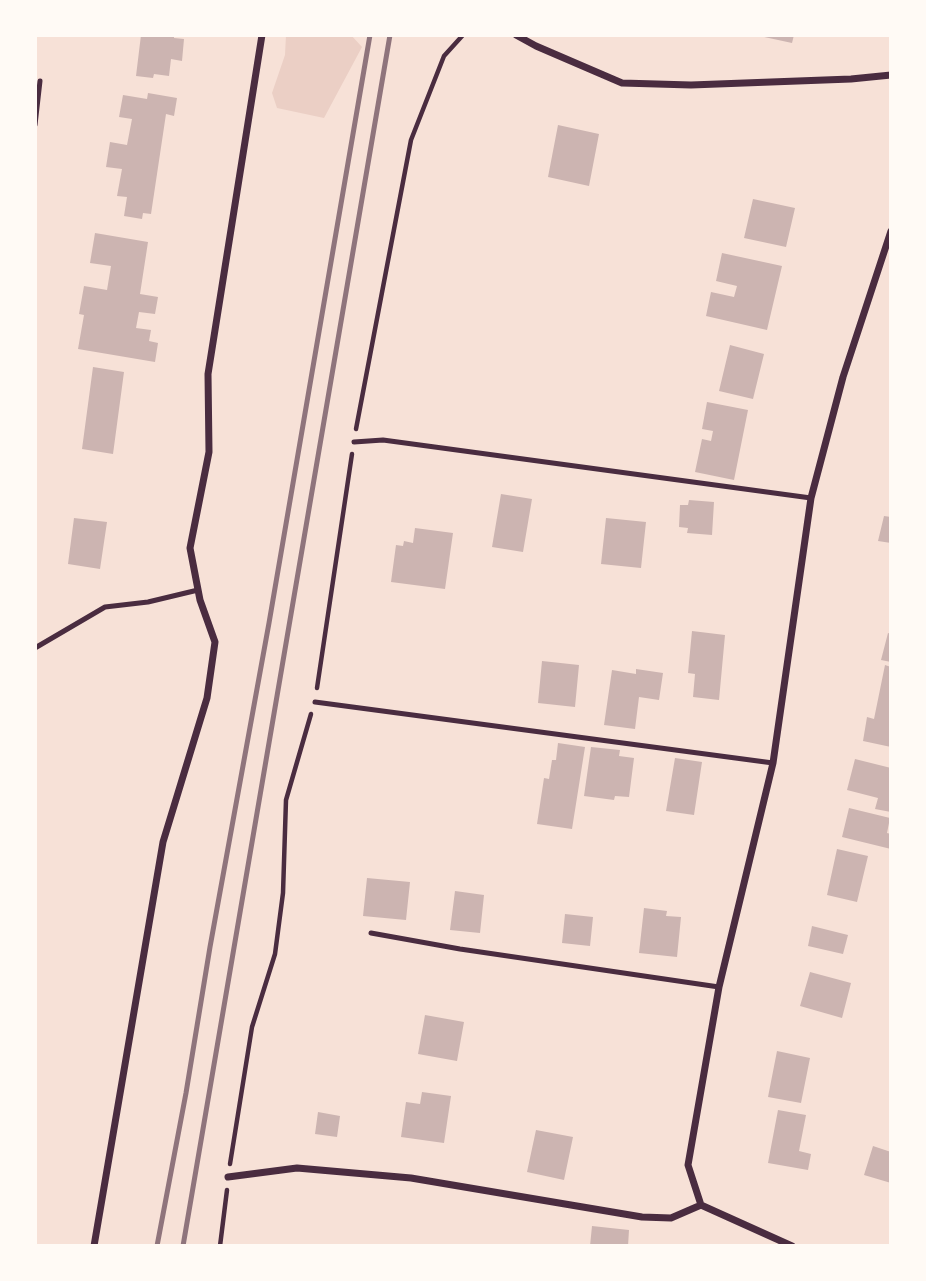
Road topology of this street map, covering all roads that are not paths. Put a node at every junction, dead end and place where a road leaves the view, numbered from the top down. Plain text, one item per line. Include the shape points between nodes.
1 (262, 35) edge
2 (516, 35) edge
3 (891, 75) edge
4 (40, 81) dead end
5 (35, 125) edge
6 (891, 231) edge
7 (354, 442) road end
8 (811, 498) junction
9 (198, 590) junction
10 (35, 648) edge
11 (315, 702) road end
12 (773, 763) junction
13 (371, 933) dead end
14 (719, 987) junction
15 (228, 1177) road end
16 (702, 1205) junction
17 (94, 1246) edge
18 (792, 1246) edge

1 - 9 street via 208,374 209,452 190,548
2 - 3 street via 622,83 691,85
4 - 5 lane
6 - 8 street via 843,377
7 - 8 lane via 383,440
8 - 12 street
9 - 10 lane via 105,607
9 - 17 street via 215,642 207,698 163,842
11 - 12 lane
12 - 14 street
13 - 14 lane
14 - 16 street via 688,1165
15 - 16 street via 297,1168 411,1178 642,1217 671,1218
16 - 18 street

